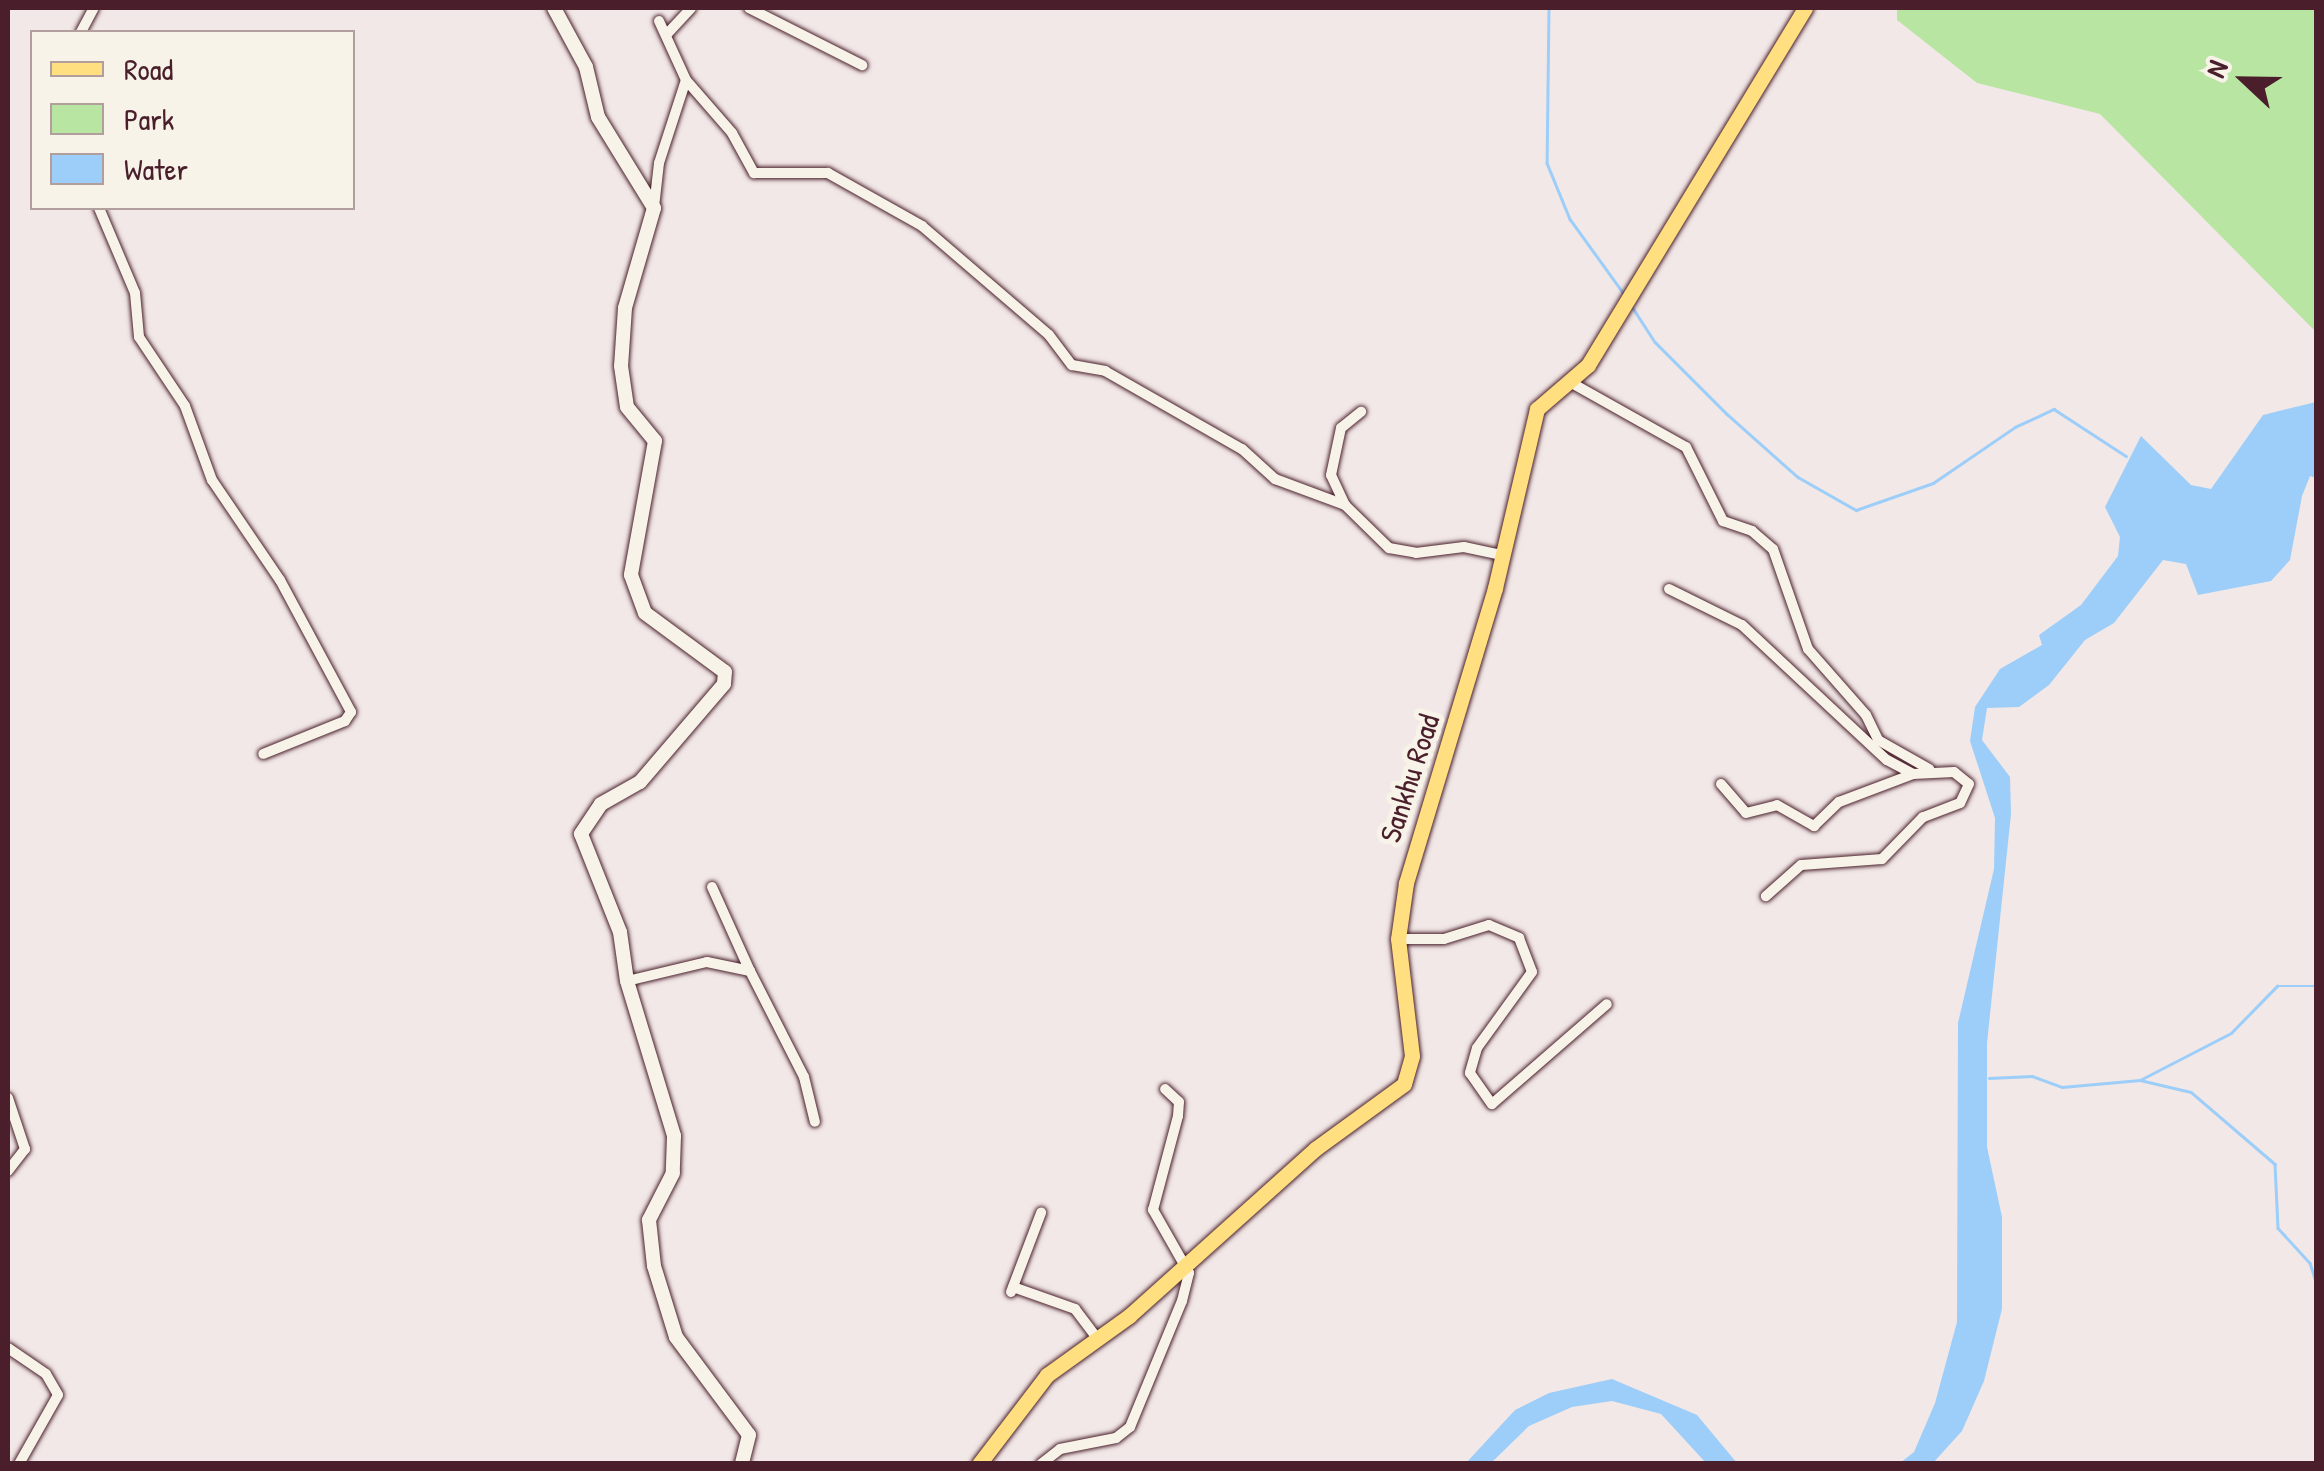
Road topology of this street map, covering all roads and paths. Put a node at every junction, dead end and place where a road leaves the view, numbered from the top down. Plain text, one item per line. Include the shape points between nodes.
1 (554, 8) edge
2 (692, 8) edge
3 (749, 8) edge
4 (1805, 8) edge
5 (659, 21) dead end
6 (666, 34) junction
7 (862, 66) dead end
8 (686, 80) junction
9 (654, 208) junction
10 (100, 210) edge
11 (1570, 382) junction
12 (1361, 412) dead end
13 (1345, 504) junction
14 (1502, 555) junction
15 (1669, 589) dead end
16 (263, 754) dead end
17 (1930, 770) junction
18 (1913, 774) junction
19 (1721, 784) dead end
20 (712, 887) dead end
21 (1766, 896) dead end
22 (1398, 939) junction
23 (750, 972) junction
24 (627, 981) junction
25 (1607, 1004) dead end
26 (1165, 1089) dead end
27 (8, 1098) edge
28 (815, 1122) dead end
29 (8, 1171) edge
30 (1041, 1213) dead end
31 (1185, 1264) junction
32 (1098, 1339) junction
33 (8, 1348) edge
34 (19, 1464) edge
35 (742, 1464) edge
36 (980, 1464) edge
37 (1041, 1464) edge

1 - 9 street via 586,67 598,117
2 - 6 street
3 - 7 street
4 - 11 main road, Sankhu Road via 1617,319
5 - 6 street
6 - 8 street
8 - 9 street via 659,163
8 - 13 street via 732,134 754,173 828,172 931,232 964,268 1049,335 1072,365 1105,371 1242,449 1275,479
9 - 24 street via 626,308 621,366 627,407 655,441 630,575 645,614 725,672 724,684 640,782 601,804 582,827 620,932
10 - 16 street via 136,293 138,338 185,406 212,480 280,580 351,712 345,721
11 - 14 main road, Sankhu Road via 1536,410
11 - 17 street via 1686,447 1723,522 1752,532 1772,549 1808,649 1866,716 1878,740
12 - 13 street via 1341,428 1331,475
13 - 14 street via 1399,551 1464,547
14 - 22 main road, Sankhu Road via 1411,858
15 - 18 street via 1742,626 1842,714 1869,748
17 - 18 street
17 - 21 street via 1967,779 1960,804 1923,817 1882,859 1801,865
18 - 19 street via 1839,802 1814,826 1776,805 1746,812
20 - 23 street
22 - 25 street via 1444,939 1489,925 1519,938 1532,972 1477,1048 1470,1074 1492,1104
22 - 31 main road, Sankhu Road via 1412,1056 1404,1084 1315,1149
23 - 24 street via 707,962
23 - 28 street via 804,1077
24 - 35 street via 674,1136 674,1173 648,1220 654,1266 676,1337 750,1435
26 - 31 street via 1179,1102 1178,1116 1153,1210
27 - 29 street via 25,1149
30 - 32 street via 1012,1290 1075,1310
31 - 32 main road, Sankhu Road
31 - 37 street via 1182,1301 1130,1428 1116,1438 1060,1449
32 - 36 main road, Sankhu Road via 1047,1375
33 - 34 street via 46,1374 58,1394

